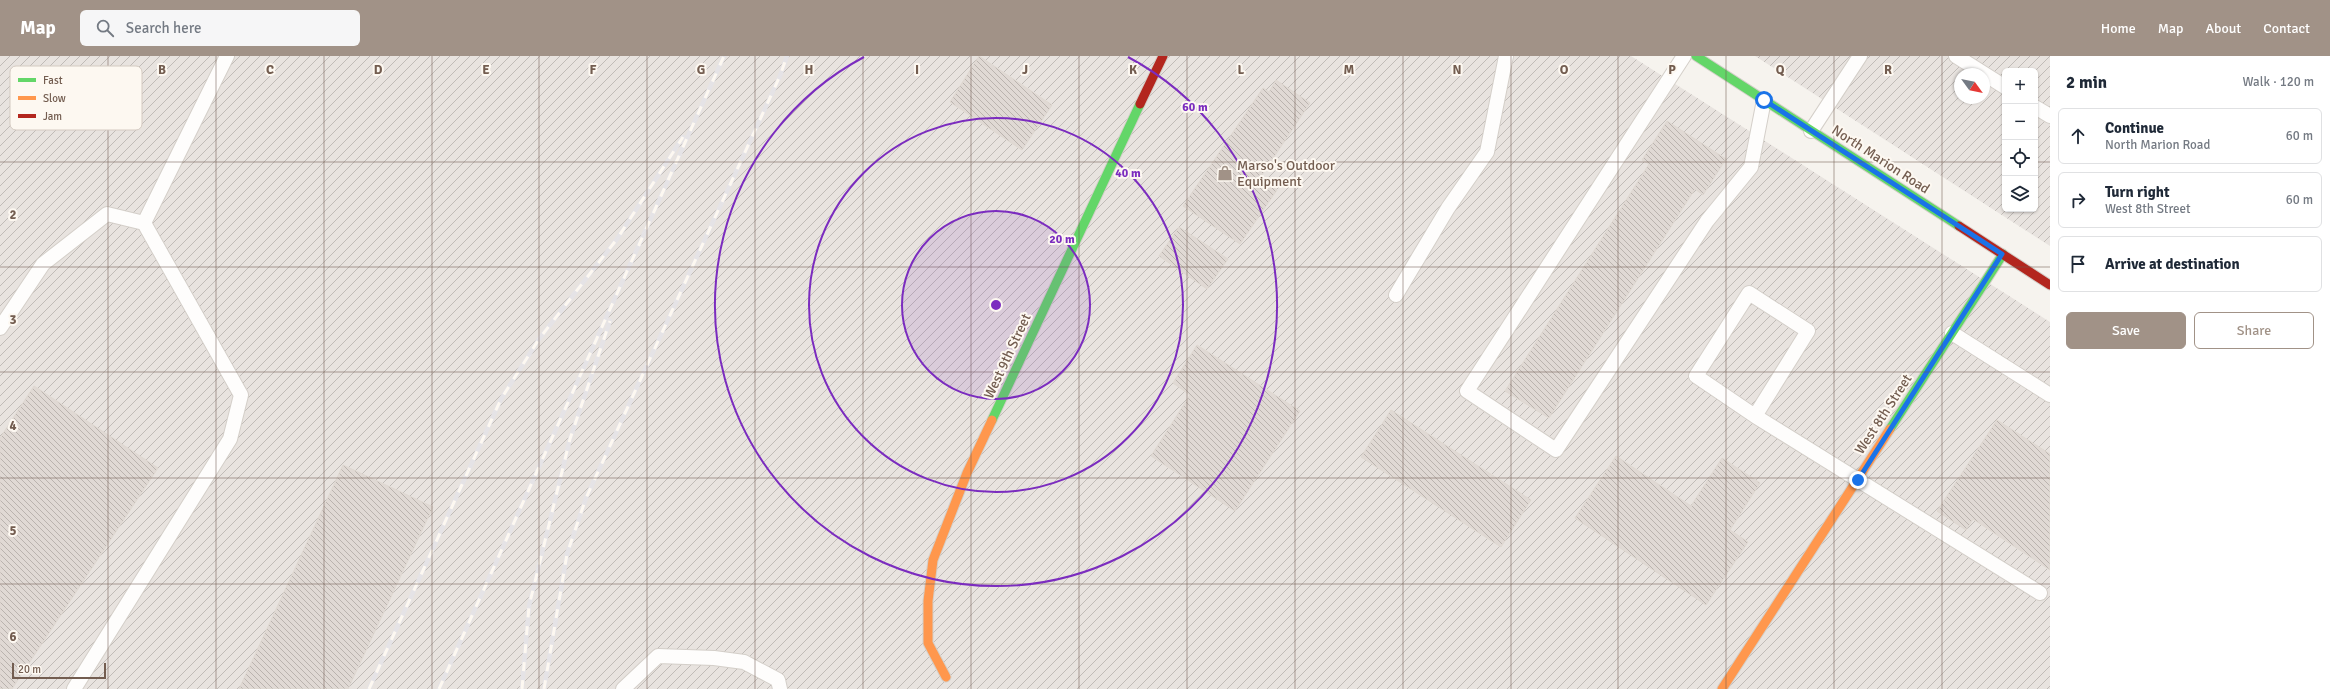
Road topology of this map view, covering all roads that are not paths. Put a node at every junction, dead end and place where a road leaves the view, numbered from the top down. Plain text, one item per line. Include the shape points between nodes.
1 (227, 56) edge
2 (1163, 56) edge
3 (1506, 56) edge
4 (1684, 56) edge
5 (1696, 56) edge
6 (1860, 56) edge
7 (1956, 56) edge
8 (2002, 85) edge
9 (1764, 100) junction
10 (2038, 109) edge
11 (2050, 116) edge
12 (1811, 131) junction
13 (144, 222) junction
14 (2002, 254) junction
15 (2050, 285) edge
16 (1396, 295) dead end
17 (0, 328) edge
18 (1952, 333) junction
19 (2050, 395) edge
20 (1754, 416) junction
21 (1858, 480) junction
22 (2040, 593) dead end
23 (946, 677) dead end
24 (74, 689) edge
25 (623, 689) edge
26 (780, 689) edge
27 (1722, 689) edge

1 - 13 lane
2 - 23 street, West 9th Street via 968,473 933,560 928,601 928,643
3 - 16 lane via 1487,152 1448,208
4 - 9 lane via 1467,391 1556,450 1707,221 1751,167
5 - 9 street, North Marion Road
6 - 12 lane
7 - 8 lane
9 - 12 street, North Marion Road
10 - 11 lane
12 - 14 street, North Marion Road
13 - 17 lane via 107,214 44,264
13 - 24 lane via 241,395 230,439
14 - 15 street, North Marion Road
14 - 18 street, West 8th Street
18 - 19 lane
18 - 21 street, West 8th Street
20 - 20 lane via 1696,376 1749,293 1808,331
20 - 21 lane
21 - 22 lane
21 - 27 street, West 8th Street
25 - 26 lane via 658,656 744,662 778,680

